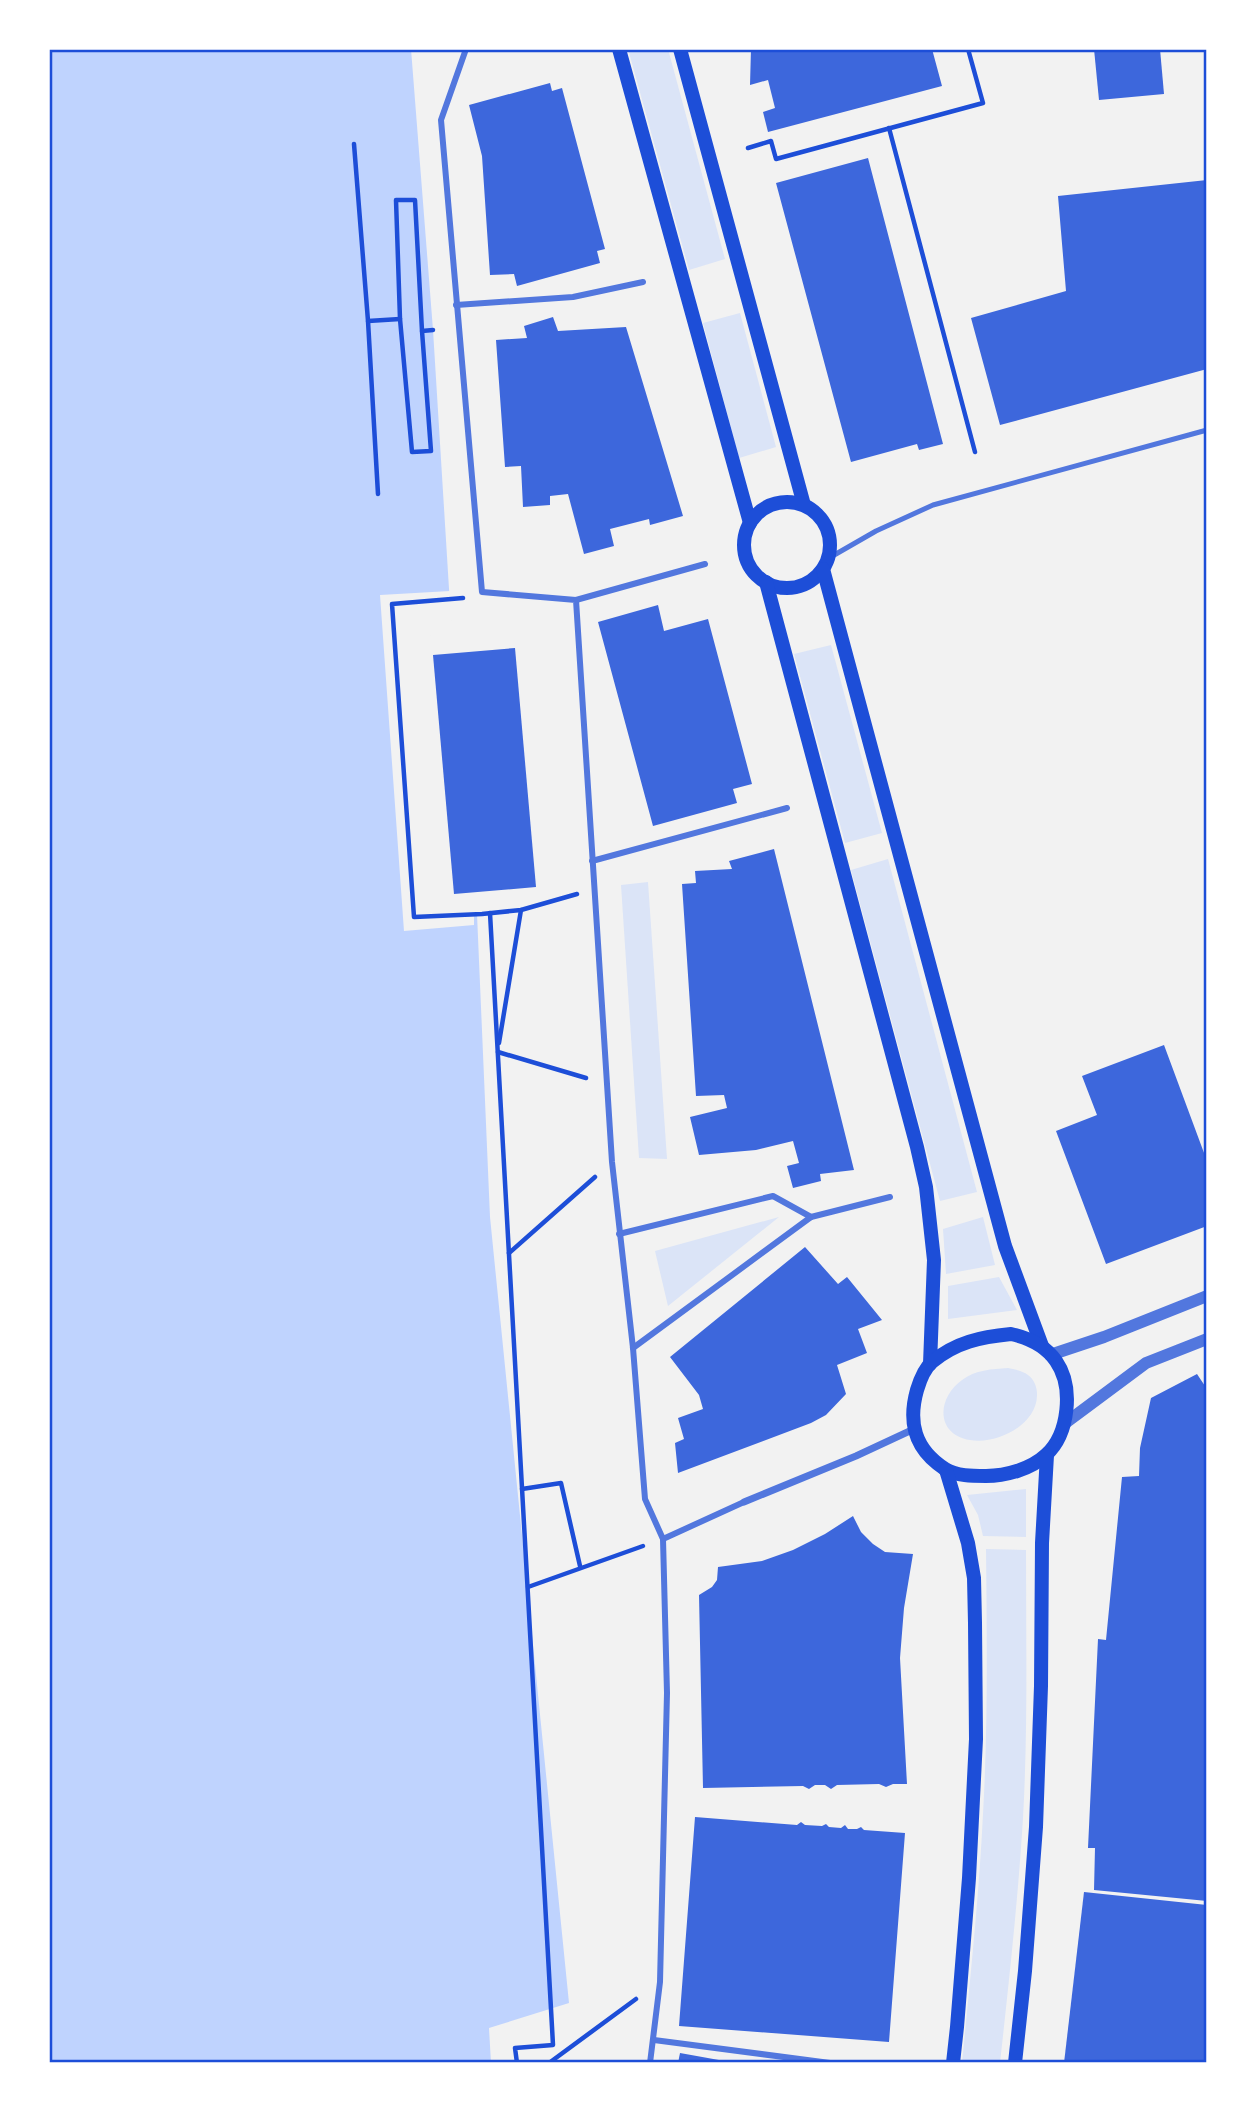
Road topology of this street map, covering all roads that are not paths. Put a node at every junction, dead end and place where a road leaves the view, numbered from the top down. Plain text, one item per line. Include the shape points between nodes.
1 (466, 49) edge
2 (619, 49) edge
3 (680, 49) edge
4 (643, 282) dead end
5 (456, 305) junction
6 (1207, 430) edge
7 (804, 505) junction
8 (750, 523) junction
9 (826, 563) junction
10 (705, 564) dead end
11 (766, 582) junction
12 (576, 600) junction
13 (788, 808) dead end
14 (592, 861) junction
15 (890, 1197) dead end
16 (811, 1217) junction
17 (619, 1234) junction
18 (1207, 1296) edge
19 (1207, 1339) edge
20 (633, 1348) junction
21 (1046, 1351) junction
22 (930, 1364) junction
23 (1064, 1424) junction
24 (914, 1429) junction
25 (1047, 1455) junction
26 (946, 1470) junction
27 (744, 1502) joint
28 (663, 1539) junction
29 (654, 2040) junction
30 (650, 2063) edge
31 (830, 2063) edge
32 (953, 2063) edge
33 (1015, 2063) edge

1 - 5 street via 441,120
2 - 8 main road
3 - 7 main road
4 - 5 street via 573,296
5 - 12 street via 482,592
6 - 9 lane via 933,505 876,531
7 - 8 main road via 780,502 768,506
7 - 9 main road via 816,513 829,533
8 - 11 main road via 746,556
9 - 11 main road via 816,577 798,587
9 - 21 main road via 1005,1247
10 - 12 street
11 - 22 main road via 926,1187 933,1259
12 - 14 street
13 - 14 street
14 - 17 street
15 - 16 street
16 - 17 street via 773,1196
16 - 20 street
17 - 20 street
18 - 21 street via 1104,1338
19 - 23 street via 1146,1363
20 - 28 street via 645,1499
21 - 22 main road via 1028,1338 990,1336 954,1347
21 - 23 main road via 1063,1375
22 - 24 main road via 915,1400
23 - 25 main road
24 - 26 main road via 926,1452
24 - 27 street
25 - 26 main road via 1018,1471 993,1476
25 - 33 main road via 1036,1827
26 - 32 main road via 968,1543 975,1623 969,1878
27 - 28 street
28 - 29 street via 667,1693 660,1982
29 - 30 street
29 - 31 street

